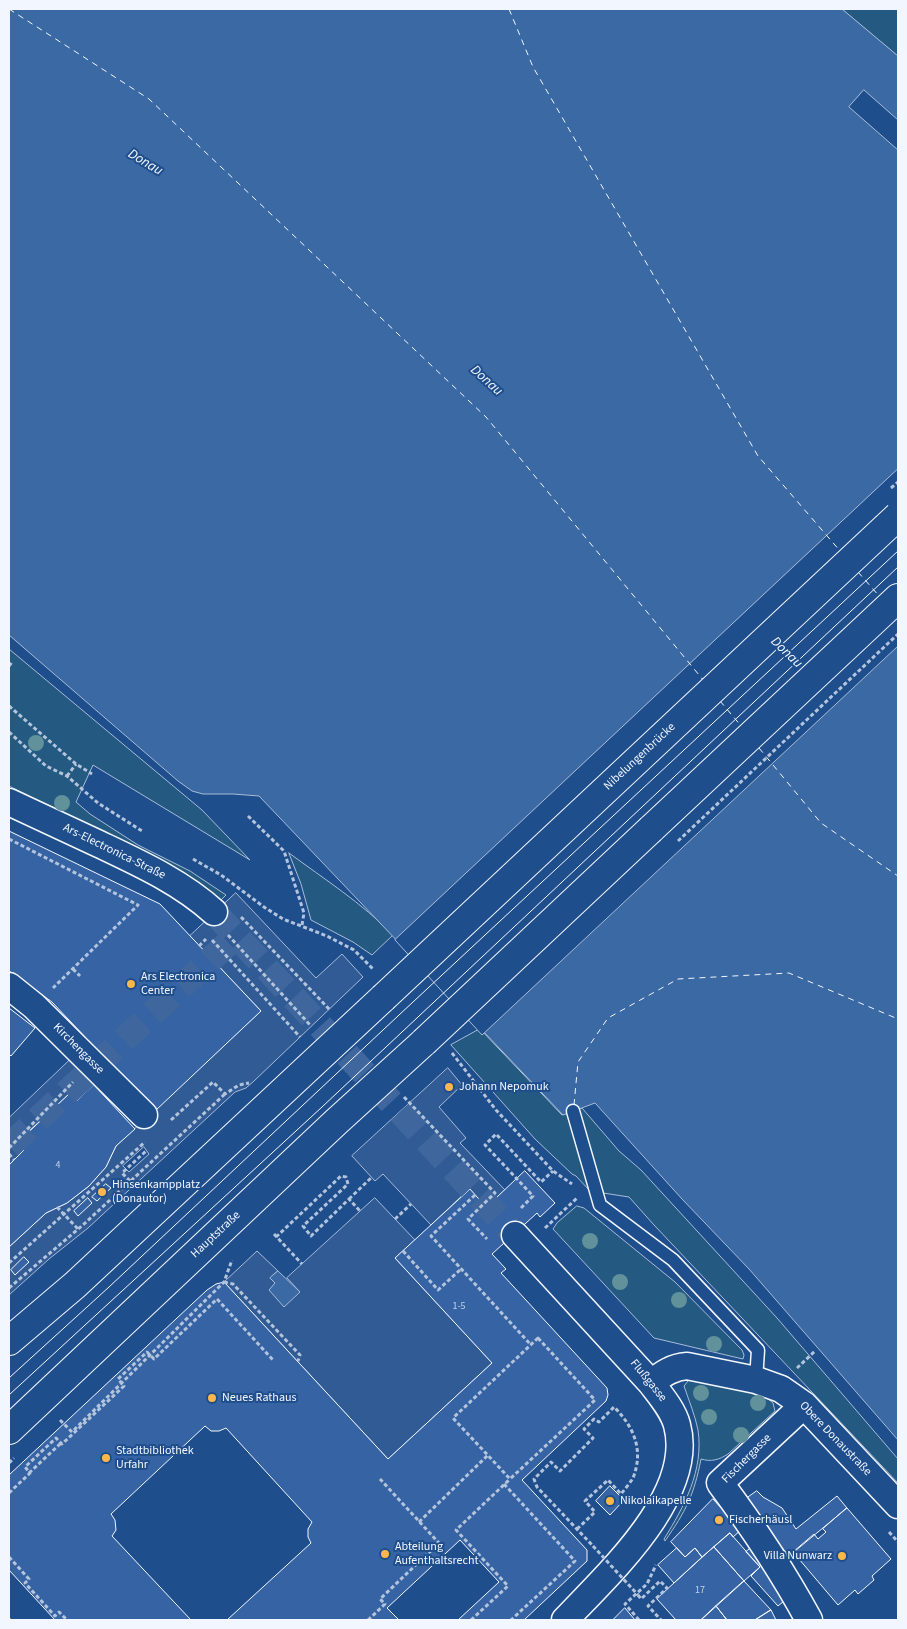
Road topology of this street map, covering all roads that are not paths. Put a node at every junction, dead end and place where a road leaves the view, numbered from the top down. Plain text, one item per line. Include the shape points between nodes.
1 (898, 516) edge
2 (898, 598) edge
3 (9, 802) edge
4 (221, 923) tunnel mouth
5 (9, 986) edge
6 (573, 1111) dead end
7 (146, 1128) road end
8 (515, 1235) tunnel mouth
9 (9, 1341) edge
10 (756, 1380) junction
11 (651, 1383) junction
12 (804, 1405) junction
13 (9, 1430) edge
14 (898, 1505) edge
15 (566, 1620) edge
16 (809, 1620) edge

1 - 9 main road, Nibelungenbrücke, bridge via 75,1285
2 - 13 main road, Hauptstraße, bridge
3 - 4 street, Ars-Electronica-Straße via 171,880 204,903
5 - 7 street, Kirchengasse via 34,1006
6 - 10 lane via 600,1205 673,1260 758,1350
8 - 11 street, Flußgasse
10 - 11 street, Obere Donaustraße via 677,1366
10 - 12 street, Obere Donaustraße via 781,1389
11 - 15 street, Flußgasse via 677,1425 680,1446 678,1468 660,1508 643,1534
12 - 14 street, Obere Donaustraße
12 - 16 street, Fischergasse via 720,1483 750,1523

